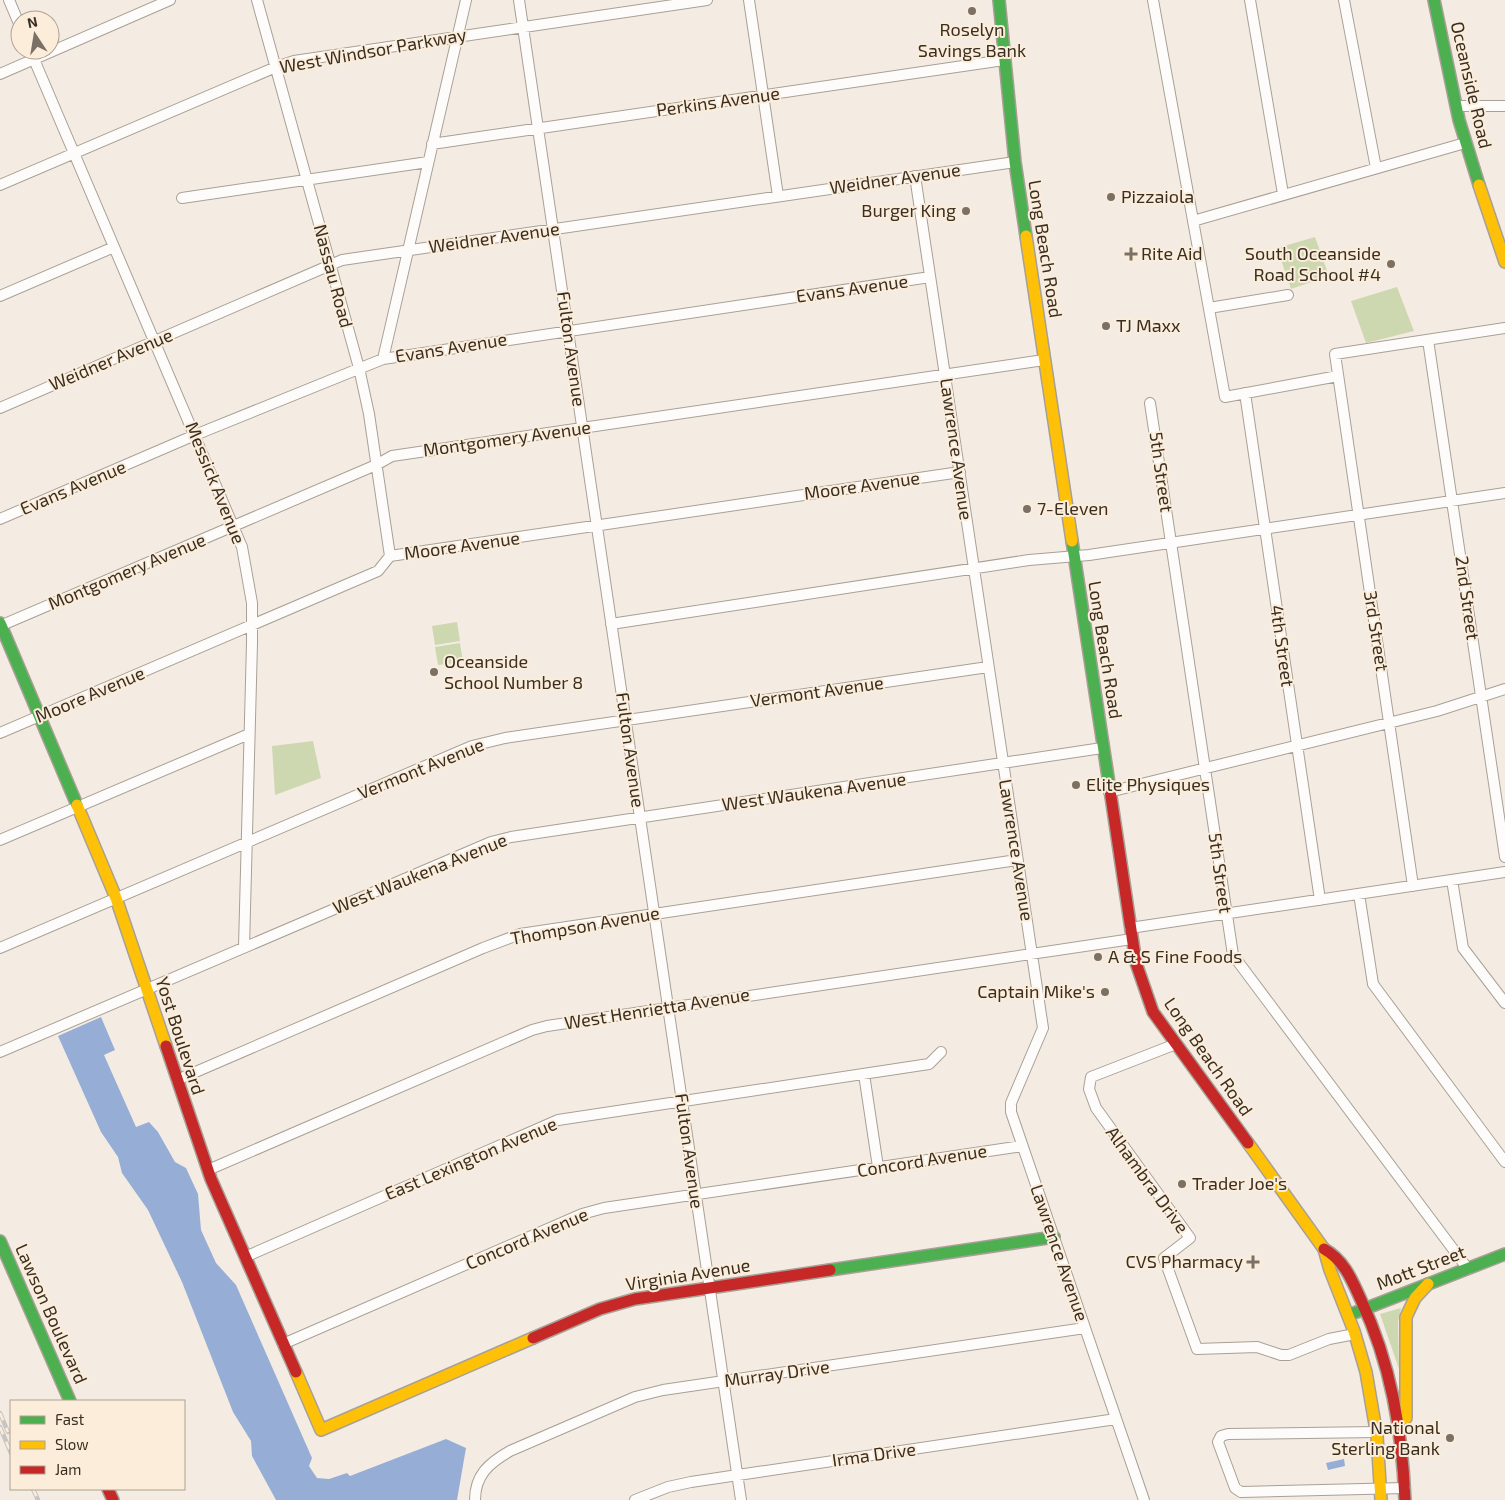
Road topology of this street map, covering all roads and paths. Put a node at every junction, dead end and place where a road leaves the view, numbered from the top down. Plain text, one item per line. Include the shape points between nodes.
1 (170, 0) edge
2 (257, 0) edge
3 (466, 0) edge
4 (519, 0) edge
5 (707, 0) edge
6 (749, 0) edge
7 (999, 0) edge
8 (1153, 0) edge
9 (1250, 0) edge
10 (1344, 0) edge
11 (1434, 0) edge
12 (523, 27) junction
13 (457, 37) junction
14 (60, 44) edge
15 (24, 60) edge
16 (34, 60) edge
17 (1004, 60) junction
18 (276, 66) junction
19 (0, 74) edge
20 (764, 95) junction
21 (1456, 106) junction
22 (1505, 106) edge
23 (538, 128) junction
24 (1465, 143) junction
25 (432, 144) junction
26 (75, 153) junction
27 (428, 162) junction
28 (1015, 162) junction
29 (1376, 168) junction
30 (916, 176) junction
31 (307, 179) junction
32 (0, 185) edge
33 (1283, 194) junction
34 (778, 196) junction
35 (182, 198) dead end
36 (1193, 221) junction
37 (553, 230) junction
38 (114, 247) junction
39 (407, 251) junction
40 (1505, 262) edge
41 (330, 265) junction
42 (930, 277) junction
43 (1288, 295) dead end
44 (0, 296) edge
45 (1209, 308) junction
46 (1505, 328) edge
47 (568, 331) junction
48 (1428, 340) junction
49 (155, 341) junction
50 (383, 359) junction
51 (1044, 360) junction
52 (359, 368) junction
53 (945, 375) junction
54 (1338, 376) junction
55 (1245, 393) junction
56 (1150, 403) dead end
57 (0, 408) edge
58 (582, 428) junction
59 (196, 435) junction
60 (376, 465) junction
61 (960, 472) junction
62 (1505, 493) edge
63 (1452, 500) junction
64 (1358, 514) junction
65 (0, 519) edge
66 (234, 526) junction
67 (596, 526) junction
68 (1265, 528) junction
69 (1171, 542) junction
70 (390, 556) junction
71 (1074, 556) junction
72 (974, 568) junction
73 (611, 624) junction
74 (0, 625) edge
75 (251, 626) junction
76 (988, 667) junction
77 (1505, 689) edge
78 (1481, 697) junction
79 (40, 716) junction
80 (625, 721) junction
81 (1390, 722) junction
82 (0, 733) edge
83 (249, 734) junction
84 (1297, 746) junction
85 (1102, 748) junction
86 (1003, 764) junction
87 (1205, 769) junction
88 (1109, 792) junction
89 (79, 807) junction
90 (640, 818) junction
91 (0, 840) edge
92 (246, 842) junction
93 (1505, 857) edge
94 (1017, 860) junction
95 (1505, 872) edge
96 (1452, 880) junction
97 (1413, 886) junction
98 (1358, 894) junction
99 (116, 898) junction
100 (1320, 900) junction
101 (654, 913) junction
102 (1226, 914) junction
103 (1131, 934) junction
104 (244, 947) junction
105 (0, 948) edge
106 (1032, 953) junction
107 (146, 989) junction
108 (1505, 1004) edge
109 (668, 1007) junction
110 (1176, 1044) junction
111 (0, 1052) edge
112 (941, 1052) dead end
113 (864, 1074) junction
114 (177, 1080) junction
115 (682, 1101) junction
116 (1022, 1146) junction
117 (1505, 1162) edge
118 (878, 1167) junction
119 (208, 1170) junction
120 (696, 1194) junction
121 (1054, 1237) junction
122 (0, 1242) edge
123 (1324, 1249) junction
124 (1505, 1254) edge
125 (244, 1257) junction
126 (1468, 1269) junction
127 (1428, 1284) junction
128 (710, 1288) junction
129 (1366, 1308) junction
130 (1349, 1315) junction
131 (1085, 1328) junction
132 (1355, 1334) junction
133 (282, 1344) junction
134 (724, 1382) junction
135 (70, 1400) edge
136 (348, 1418) joint
137 (1116, 1419) junction
138 (1377, 1432) junction
139 (1404, 1456) junction
140 (737, 1475) junction
141 (1405, 1494) edge
142 (1381, 1495) edge
143 (475, 1500) edge
144 (635, 1500) edge
145 (741, 1500) edge
146 (1144, 1500) edge

1 - 14 street
2 - 18 street, Nassau Road
3 - 13 street
4 - 12 street, Fulton Avenue
5 - 12 street, West Windsor Parkway
6 - 20 street
7 - 17 main road, Long Beach Road
8 - 36 street
9 - 33 street
10 - 29 street
11 - 21 main road, Oceanside Road
12 - 13 street, West Windsor Parkway
12 - 23 street, Fulton Avenue
13 - 18 street, West Windsor Parkway
13 - 25 street
15 - 19 street
16 - 26 street, Messick Avenue
17 - 20 street, Perkins Avenue
17 - 28 main road, Long Beach Road
18 - 26 street, West Windsor Parkway
18 - 31 street, Nassau Road
20 - 23 street, Perkins Avenue
20 - 34 street
21 - 22 street
21 - 24 main road, Oceanside Road
23 - 25 street, Perkins Avenue
23 - 37 street, Fulton Avenue
24 - 29 street
24 - 40 main road, Oceanside Road
25 - 27 street
26 - 32 street, West Windsor Parkway
26 - 38 street, Messick Avenue
27 - 31 street
27 - 39 street
28 - 30 street, Weidner Avenue
28 - 51 main road, Long Beach Road
29 - 33 street
30 - 34 street, Weidner Avenue
30 - 42 street, Lawrence Avenue
31 - 35 street
31 - 41 street, Nassau Road
33 - 36 street
34 - 37 street, Weidner Avenue
36 - 45 street
37 - 39 street, Weidner Avenue
37 - 47 street, Fulton Avenue
38 - 44 street
38 - 49 street, Messick Avenue
39 - 41 street, Weidner Avenue via 342,260
39 - 50 street
41 - 49 street, Weidner Avenue
41 - 52 street, Nassau Road
42 - 47 street, Evans Avenue
42 - 53 street, Lawrence Avenue
43 - 45 street
45 - 55 street via 1225,397
46 - 48 street
47 - 50 street, Evans Avenue
47 - 58 street, Fulton Avenue
48 - 54 street, 3rd Street via 1335,354
48 - 63 street, 2nd Street
49 - 57 street, Weidner Avenue
49 - 59 street, Messick Avenue
50 - 52 street, Evans Avenue
51 - 53 street, Montgomery Avenue
51 - 71 main road, Long Beach Road
52 - 59 street, Evans Avenue
52 - 60 street, Nassau Road
53 - 58 street, Montgomery Avenue
53 - 61 street, Lawrence Avenue
54 - 55 street
54 - 64 street, 3rd Street
55 - 68 street, 4th Street
56 - 69 street, 5th Street
58 - 60 street, Montgomery Avenue via 392,456
58 - 67 street, Fulton Avenue
59 - 65 street, Evans Avenue
59 - 66 street, Messick Avenue
60 - 66 street, Montgomery Avenue
60 - 70 street, Nassau Road
61 - 67 street, Moore Avenue
61 - 72 street, Lawrence Avenue
62 - 63 street
63 - 64 street
63 - 78 street, 2nd Street
64 - 68 street
64 - 81 street, 3rd Street
66 - 74 street, Montgomery Avenue
66 - 75 street, Messick Avenue via 248,574
67 - 70 street, Moore Avenue
67 - 73 street, Fulton Avenue
68 - 69 street
68 - 84 street, 4th Street
69 - 71 street
69 - 87 street, 5th Street
70 - 75 street, Moore Avenue via 378,571
71 - 72 street
71 - 85 main road, Long Beach Road
72 - 73 street
72 - 76 street, Lawrence Avenue
73 - 80 street, Fulton Avenue
74 - 79 main road, Yost Boulevard
75 - 79 street, Moore Avenue
75 - 83 street, Messick Avenue
76 - 80 street, Vermont Avenue
76 - 86 street, Lawrence Avenue
77 - 78 street
78 - 81 street
78 - 93 street, 2nd Street
79 - 82 street, Moore Avenue
79 - 89 main road, Yost Boulevard
80 - 90 street, Fulton Avenue
80 - 92 street, Vermont Avenue via 505,738 472,746
81 - 84 street
81 - 97 street, 3rd Street
83 - 89 street
83 - 92 street, Messick Avenue
84 - 87 street
84 - 100 street, 4th Street
85 - 86 street, West Waukena Avenue
85 - 88 main road, Long Beach Road
86 - 90 street, West Waukena Avenue
86 - 94 street, Lawrence Avenue
87 - 88 street
87 - 102 street, 5th Street
88 - 103 main road, Long Beach Road
89 - 91 street
89 - 99 main road, Yost Boulevard
90 - 101 street, Fulton Avenue
90 - 104 street, West Waukena Avenue via 491,842
92 - 99 street, Vermont Avenue
92 - 104 street, Messick Avenue
94 - 101 street, Thompson Avenue
94 - 106 street, Lawrence Avenue
95 - 96 street, West Henrietta Avenue
96 - 97 street, West Henrietta Avenue
96 - 108 street via 1463,948
97 - 98 street, West Henrietta Avenue
98 - 100 street, West Henrietta Avenue
98 - 117 street via 1373,984
99 - 105 street, Vermont Avenue
99 - 107 main road, Yost Boulevard
100 - 102 street, West Henrietta Avenue
101 - 109 street, Fulton Avenue
101 - 114 street, Thompson Avenue via 546,929 509,938
102 - 103 street, West Henrietta Avenue
102 - 126 street, 5th Street via 1236,960
103 - 106 street, West Henrietta Avenue
103 - 110 main road, Long Beach Road via 1147,998
104 - 107 street, West Waukena Avenue
106 - 109 street, West Henrietta Avenue
106 - 116 street, Lawrence Avenue via 1043,1028 1010,1104
107 - 111 street, West Waukena Avenue
107 - 114 main road, Yost Boulevard
109 - 115 street, Fulton Avenue
109 - 119 street, West Henrietta Avenue via 532,1030
110 - 123 main road, Long Beach Road
110 - 132 street, Alhambra Drive via 1090,1077 1089,1089 1096,1108 1190,1238 1164,1258 1197,1349 1257,1347 1289,1355 1329,1339
112 - 113 street, East Lexington Avenue via 928,1064
113 - 115 street, East Lexington Avenue
113 - 118 street
114 - 119 main road, Yost Boulevard
115 - 120 street, Fulton Avenue
115 - 125 street, East Lexington Avenue via 558,1120
116 - 118 street, Concord Avenue
116 - 121 street, Lawrence Avenue
118 - 120 street, Concord Avenue
119 - 125 main road, Yost Boulevard
120 - 128 street, Fulton Avenue
120 - 133 street, Concord Avenue via 582,1214
121 - 128 main road, Virginia Avenue
121 - 131 street, Lawrence Avenue
122 - 135 main road, Lawson Boulevard
123 - 129 main road, Long Beach Road via 1336,1255 1342,1263
123 - 130 main road, Long Beach Road via 1328,1269
124 - 126 main road, Mott Street
125 - 133 main road, Yost Boulevard
126 - 127 main road, Mott Street
127 - 129 main road, Mott Street
127 - 139 main road via 1411,1304 1405,1327
128 - 134 street, Fulton Avenue
128 - 136 main road, Virginia Avenue via 635,1299 600,1309
129 - 130 main road, Mott Street
129 - 139 main road, Long Beach Road via 1393,1389
130 - 132 main road, Long Beach Road
131 - 134 street, Murray Drive
131 - 137 street, Lawrence Avenue
132 - 138 main road, Long Beach Road
133 - 136 main road, Yost Boulevard via 321,1430
134 - 140 street, Fulton Avenue
134 - 143 street, Murray Drive via 635,1397 510,1451 484,1469
137 - 140 street, Irma Drive
137 - 146 street, Lawrence Avenue
138 - 142 main road, Long Beach Road
138 - 142 street via 1228,1434 1221,1436 1218,1442 1235,1488 1241,1492
139 - 141 main road, Long Beach Road
140 - 144 street, Irma Drive via 668,1487
140 - 145 street, Fulton Avenue
141 - 142 street

